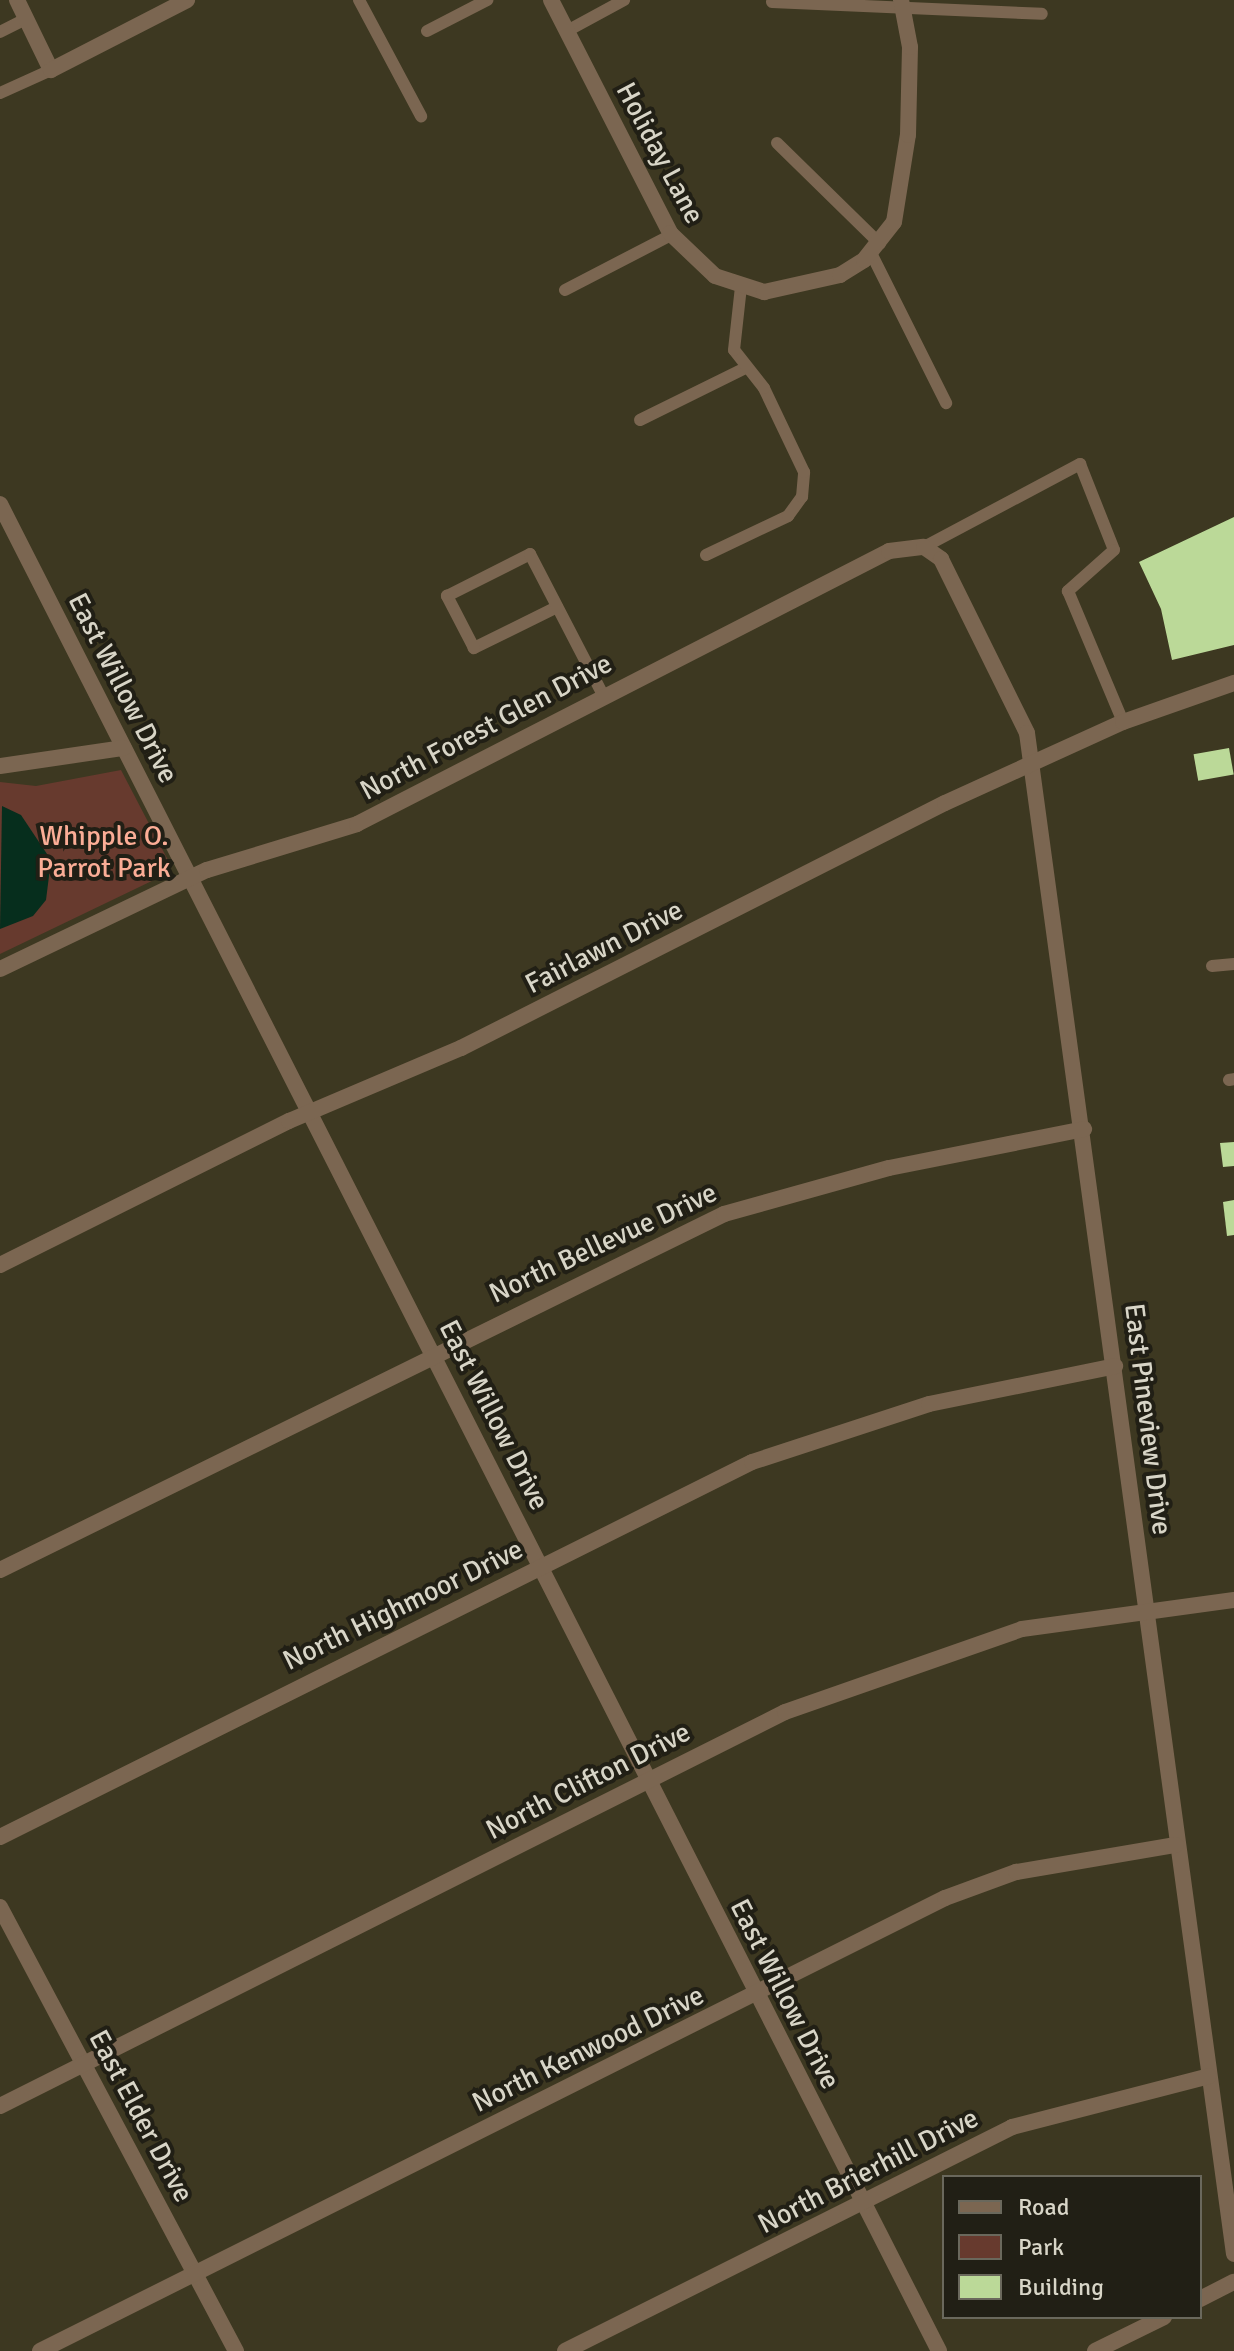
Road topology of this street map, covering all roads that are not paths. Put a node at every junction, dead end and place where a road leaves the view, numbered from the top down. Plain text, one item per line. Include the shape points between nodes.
1 (17, 0) edge
2 (187, 0) edge
3 (359, 0) edge
4 (487, 0) edge
5 (551, 0) edge
6 (624, 0) edge
7 (772, 2) dead end
8 (902, 4) edge
9 (1042, 14) dead end
10 (25, 19) junction
11 (427, 31) dead end
12 (567, 31) junction
13 (0, 32) edge
14 (51, 70) junction
15 (0, 93) edge
16 (421, 116) dead end
17 (777, 143) dead end
18 (671, 235) junction
19 (876, 248) junction
20 (741, 287) junction
21 (565, 290) dead end
22 (743, 369) junction
23 (946, 403) dead end
24 (640, 420) dead end
25 (0, 504) edge
26 (924, 547) junction
27 (706, 555) dead end
28 (557, 607) junction
29 (1234, 683) edge
30 (603, 695) junction
31 (1123, 722) junction
32 (124, 748) junction
33 (1031, 764) junction
34 (0, 766) edge
35 (190, 877) junction
36 (1234, 964) edge
37 (1212, 966) dead end
38 (0, 969) edge
39 (310, 1112) junction
40 (1084, 1129) junction
41 (0, 1265) edge
42 (432, 1352) junction
43 (1115, 1366) junction
44 (541, 1566) junction
45 (0, 1570) edge
46 (1234, 1600) edge
47 (1146, 1612) junction
48 (650, 1779) junction
49 (0, 1837) edge
50 (1176, 1845) junction
51 (0, 1907) edge
52 (754, 1996) junction
53 (85, 2063) junction
54 (1209, 2076) junction
55 (0, 2106) edge
56 (863, 2203) junction
57 (1234, 2254) edge
58 (195, 2273) junction
59 (1234, 2282) edge
60 (1202, 2298) edge
61 (1160, 2319) edge
62 (40, 2351) edge
63 (236, 2351) edge
64 (565, 2351) edge
65 (939, 2351) edge
66 (1095, 2351) edge

1 - 10 street
2 - 14 street
3 - 16 lane
4 - 11 lane
5 - 12 street, Holiday Lane
6 - 12 lane
7 - 8 lane
8 - 9 lane
8 - 19 street via 910,47 902,203
10 - 13 lane
10 - 14 street
12 - 18 street, Holiday Lane
14 - 15 lane
17 - 19 lane
18 - 20 street, Holiday Lane via 690,258
18 - 21 lane
19 - 20 street via 816,285
19 - 23 lane
20 - 22 lane via 734,350
22 - 24 lane
22 - 27 lane via 764,388 804,472 802,497 788,516
25 - 32 street, East Willow Drive
26 - 30 street, North Forest Glen Drive via 889,551
26 - 31 lane via 1080,464 1114,550 1068,591
26 - 33 street, East Pineview Drive via 941,559 965,604 1027,733
28 - 28 lane via 530,554 447,596 474,648
28 - 30 lane
29 - 31 street, Fairlawn Drive
30 - 35 street, North Forest Glen Drive via 357,824
31 - 33 street, Fairlawn Drive
32 - 34 street
32 - 35 street, East Willow Drive
33 - 39 street, Fairlawn Drive via 461,1048
33 - 40 street, East Pineview Drive
35 - 38 street, North Forest Glen Drive
35 - 39 street, East Willow Drive
36 - 37 lane
39 - 41 street, Fairlawn Drive
39 - 42 street, East Willow Drive
40 - 42 street, North Bellevue Drive via 889,1168 724,1214
40 - 43 street, East Pineview Drive
42 - 44 street, East Willow Drive
42 - 45 street, North Bellevue Drive
43 - 44 street, North Highmoor Drive via 849,1426 752,1462
43 - 47 street, East Pineview Drive
44 - 48 street, East Willow Drive
44 - 49 street, North Highmoor Drive
46 - 47 street, North Clifton Drive
47 - 48 street, North Clifton Drive via 1022,1629 932,1657 785,1712
47 - 50 street, East Pineview Drive
48 - 52 street, East Willow Drive
48 - 53 street, North Clifton Drive
50 - 52 street, North Kenwood Drive via 1016,1872 875,1930
50 - 54 street, East Pineview Drive
51 - 53 street, East Elder Drive
52 - 56 street, East Willow Drive
52 - 58 street, North Kenwood Drive
53 - 55 street, North Clifton Drive
53 - 58 street, East Elder Drive
54 - 56 street, North Brierhill Drive via 1012,2127
54 - 57 street, East Pineview Drive
56 - 64 street, North Brierhill Drive
56 - 65 street, East Willow Drive
58 - 62 street, North Kenwood Drive
58 - 63 street, East Elder Drive
59 - 60 street
61 - 66 street

